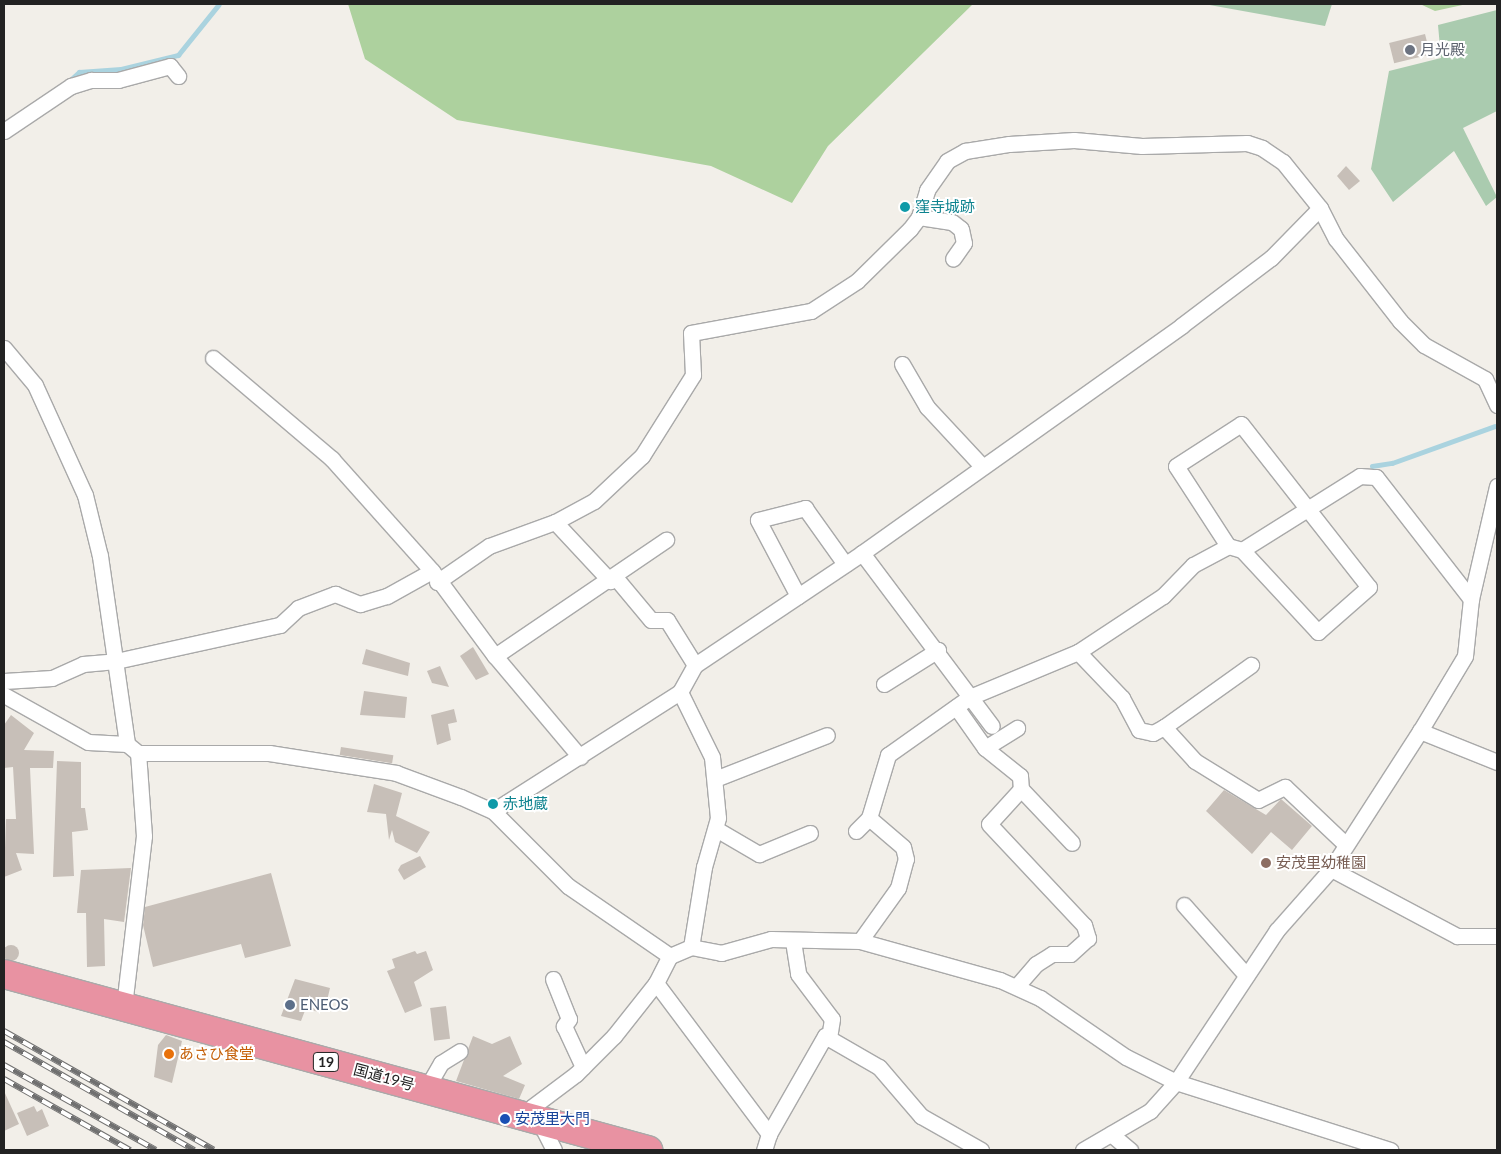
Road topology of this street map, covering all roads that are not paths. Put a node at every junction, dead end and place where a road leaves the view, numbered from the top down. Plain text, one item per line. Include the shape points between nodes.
1 (178, 76) dead end
2 (4, 130) edge
3 (1320, 208) junction
4 (919, 217) junction
5 (953, 259) dead end
6 (4, 348) edge
7 (213, 358) dead end
8 (902, 364) dead end
9 (1497, 405) edge
10 (981, 465) junction
11 (1497, 486) edge
12 (1304, 508) junction
13 (1493, 515) edge
14 (555, 522) junction
15 (666, 540) dead end
16 (1235, 548) junction
17 (862, 553) junction
18 (845, 564) junction
19 (435, 576) junction
20 (612, 579) junction
21 (798, 596) junction
22 (1471, 599) junction
23 (938, 650) junction
24 (1078, 652) junction
25 (496, 656) junction
26 (116, 661) junction
27 (695, 665) junction
28 (1251, 665) dead end
29 (4, 681) edge
30 (884, 684) dead end
31 (680, 692) junction
32 (4, 695) edge
33 (970, 697) junction
34 (956, 706) junction
35 (992, 726) dead end
36 (1164, 727) junction
37 (1017, 728) dead end
38 (1420, 731) junction
39 (827, 734) dead end
40 (985, 748) junction
41 (132, 749) junction
42 (580, 757) junction
43 (1497, 762) edge
44 (715, 779) junction
45 (1021, 789) junction
46 (494, 811) junction
47 (869, 818) junction
48 (716, 829) junction
49 (856, 831) dead end
50 (810, 833) dead end
51 (1072, 844) dead end
52 (1345, 844) junction
53 (1331, 870) junction
54 (1184, 905) dead end
55 (1497, 936) edge
56 (793, 941) junction
57 (860, 941) junction
58 (691, 947) junction
59 (670, 956) junction
60 (4, 974) edge
61 (1246, 975) junction
62 (553, 979) dead end
63 (656, 983) junction
64 (1017, 986) junction
65 (124, 1006) junction
66 (830, 1039) junction
67 (460, 1051) dead end
68 (583, 1067) junction
69 (1176, 1082) junction
70 (426, 1089) junction
71 (536, 1119) junction
72 (770, 1134) junction
73 (1111, 1134) junction
74 (554, 1150) edge
75 (648, 1150) edge
76 (764, 1150) edge
77 (981, 1150) edge
78 (1084, 1150) edge
79 (1130, 1150) edge
80 (1390, 1150) edge

1 - 2 street via 170,66 118,80 90,80 71,86
3 - 4 street via 1283,162 1247,143 1142,146 1074,140 965,151 938,170
3 - 9 street via 1336,239 1400,321 1424,345 1485,379
3 - 10 street via 1241,281
4 - 5 street via 952,222 961,229 964,243
4 - 14 street via 857,281 811,311 691,333 693,375 642,456 594,501
6 - 26 street via 35,385 85,495 100,556
7 - 19 street via 332,459
8 - 10 street via 927,407
10 - 17 street
11 - 13 street
12 - 16 street
12 - 16 street via 1241,424 1176,466
12 - 16 street via 1369,587 1318,632
12 - 22 street via 1360,476 1376,477
13 - 22 street
14 - 19 street via 489,546
14 - 20 street
15 - 20 street
16 - 24 street via 1193,565 1163,596
17 - 18 street
17 - 23 street
18 - 21 street
18 - 21 street via 805,508 758,520
19 - 25 street
19 - 26 street via 360,604 335,594 298,608 280,625
20 - 25 street
20 - 27 street via 651,620 667,620
21 - 27 street
22 - 38 street via 1466,656
23 - 30 street
23 - 33 street
24 - 33 street
24 - 36 street via 1122,698 1139,730 1152,733
25 - 42 street
26 - 29 street via 83,664 52,678
26 - 41 street
27 - 31 street
28 - 36 street
31 - 42 street
31 - 44 street via 712,757
32 - 41 street via 88,742
33 - 34 street
33 - 35 street
34 - 40 street
34 - 47 street via 888,755
36 - 52 street via 1195,761 1258,800 1285,787
37 - 40 street
38 - 43 street
38 - 52 street
39 - 44 street
40 - 45 street via 1020,776
41 - 46 street via 269,753 361,767 396,773
41 - 65 street via 144,836
42 - 46 street
44 - 48 street
45 - 51 street
45 - 64 street via 989,824 1084,925 1088,938 1070,954 1052,954 1036,964
46 - 59 street via 568,886
47 - 49 street
47 - 57 street via 903,847 906,860 898,888
48 - 50 street via 759,854
48 - 58 street via 704,867
52 - 53 street
53 - 55 street via 1457,936
53 - 61 street via 1277,930
54 - 61 street
56 - 57 street
56 - 58 street via 772,939 721,953
56 - 66 street via 798,974 832,1019
57 - 64 street
58 - 59 street
59 - 63 street
60 - 65 highway, 国道19号 / 19
61 - 69 street
62 - 68 street via 569,1019 564,1026
63 - 68 street
63 - 72 street
64 - 69 street via 1126,1057
65 - 70 highway, 国道19号 / 19
66 - 72 street via 824,1036
66 - 77 street via 879,1068 921,1116
67 - 70 street via 442,1063
68 - 71 street via 532,1107
69 - 73 street via 1150,1111
69 - 80 street
70 - 71 highway, 国道19号 / 19
71 - 74 street
71 - 75 highway, 国道19号 / 19
72 - 76 street
73 - 78 street
73 - 79 street

